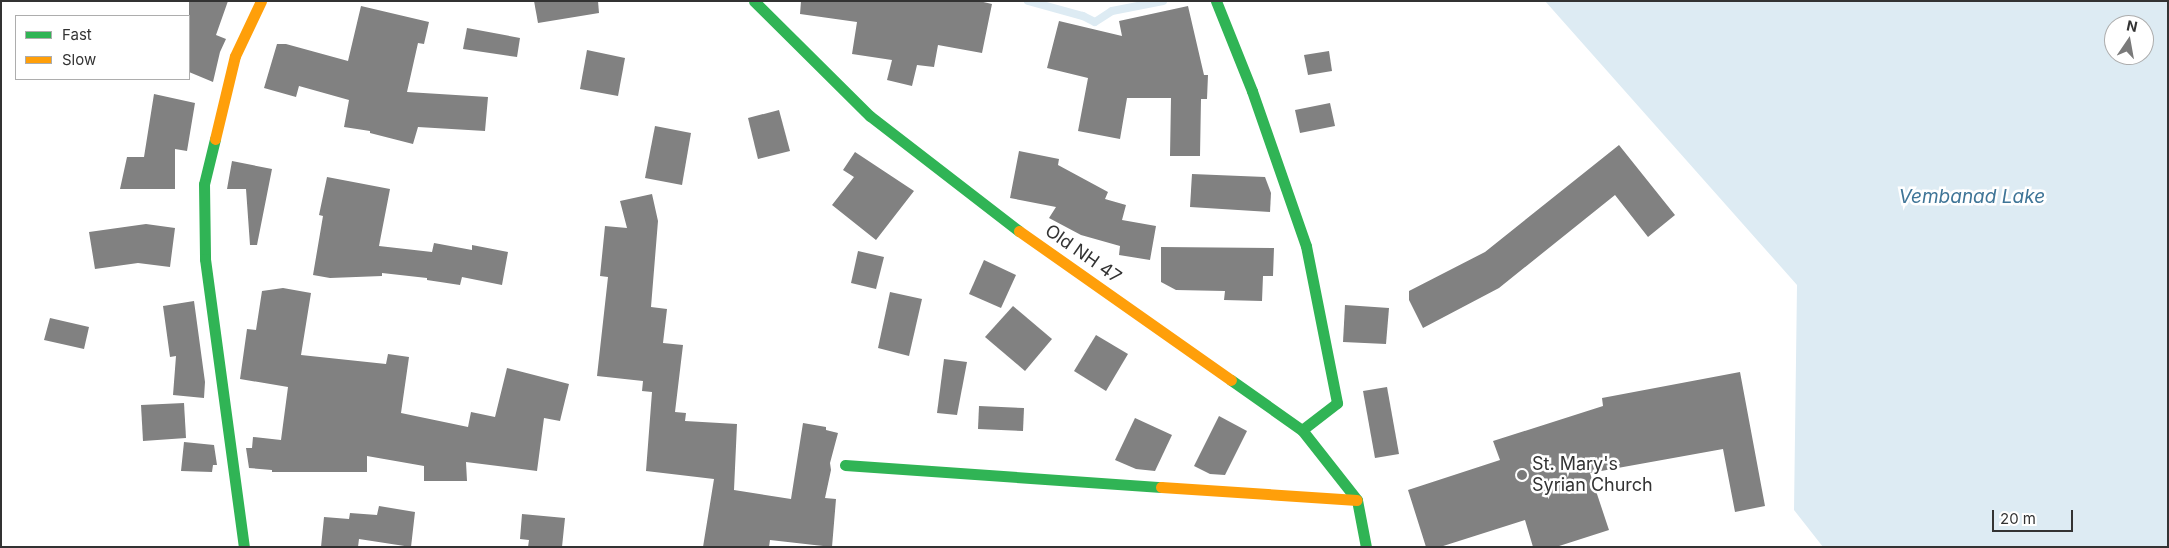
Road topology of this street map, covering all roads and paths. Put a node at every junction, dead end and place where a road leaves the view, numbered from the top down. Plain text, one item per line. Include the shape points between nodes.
1 (261, 1) edge
2 (754, 1) edge
3 (1216, 1) edge
4 (1302, 430) junction
5 (845, 465) dead end
6 (1356, 500) junction
7 (244, 547) edge
8 (1366, 547) edge

1 - 7 street via 235,56 204,184 205,259
2 - 4 street, Old NH 47 via 870,116 997,215
3 - 4 street via 1252,91 1308,256 1337,403
4 - 6 street, Old NH 47
5 - 6 street
6 - 8 street, Old NH 47

